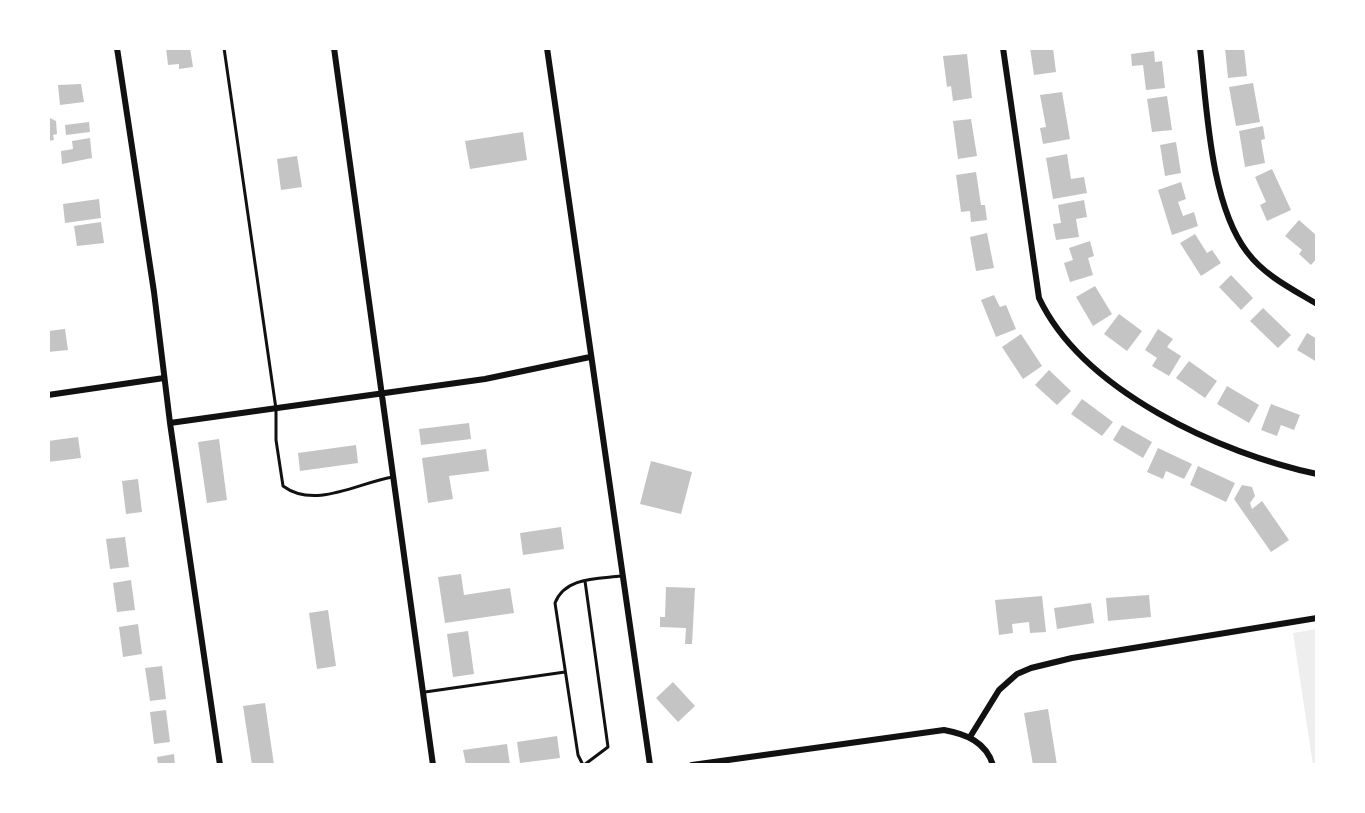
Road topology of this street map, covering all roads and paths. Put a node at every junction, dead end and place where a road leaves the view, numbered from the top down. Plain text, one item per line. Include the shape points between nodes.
1 (117, 48) edge
2 (224, 48) edge
3 (334, 48) edge
4 (547, 48) edge
5 (1003, 48) edge
6 (1200, 48) edge
7 (1317, 304) edge
8 (590, 357) junction
9 (164, 378) junction
10 (383, 393) junction
11 (48, 395) edge
12 (276, 409) junction
13 (170, 423) junction
14 (1317, 474) edge
15 (394, 477) junction
16 (623, 576) junction
17 (585, 581) junction
18 (1317, 618) edge
19 (565, 672) junction
20 (423, 693) junction
21 (970, 737) junction
22 (220, 765) edge
23 (433, 765) edge
24 (583, 765) edge
25 (650, 765) edge
26 (692, 765) edge
27 (993, 765) edge

1 - 9 street
2 - 12 lane
3 - 10 street
4 - 8 street
5 - 14 street via 1039,298 1047,316 1121,390 1166,417 1259,460
6 - 7 street via 1211,143 1234,230 1247,252 1272,278
8 - 10 street via 507,375
8 - 16 street
9 - 11 street
9 - 13 street
10 - 12 street
10 - 15 street
12 - 13 street
12 - 15 lane via 276,440 283,486 287,489 330,494
13 - 22 street
15 - 20 street
16 - 17 lane
16 - 25 street
17 - 19 lane via 563,589 555,603
17 - 24 lane via 608,747
18 - 21 street via 1031,668 999,690
19 - 20 lane
19 - 24 lane via 578,755
20 - 23 street
21 - 26 street via 944,730 902,734
21 - 27 street via 980,743

